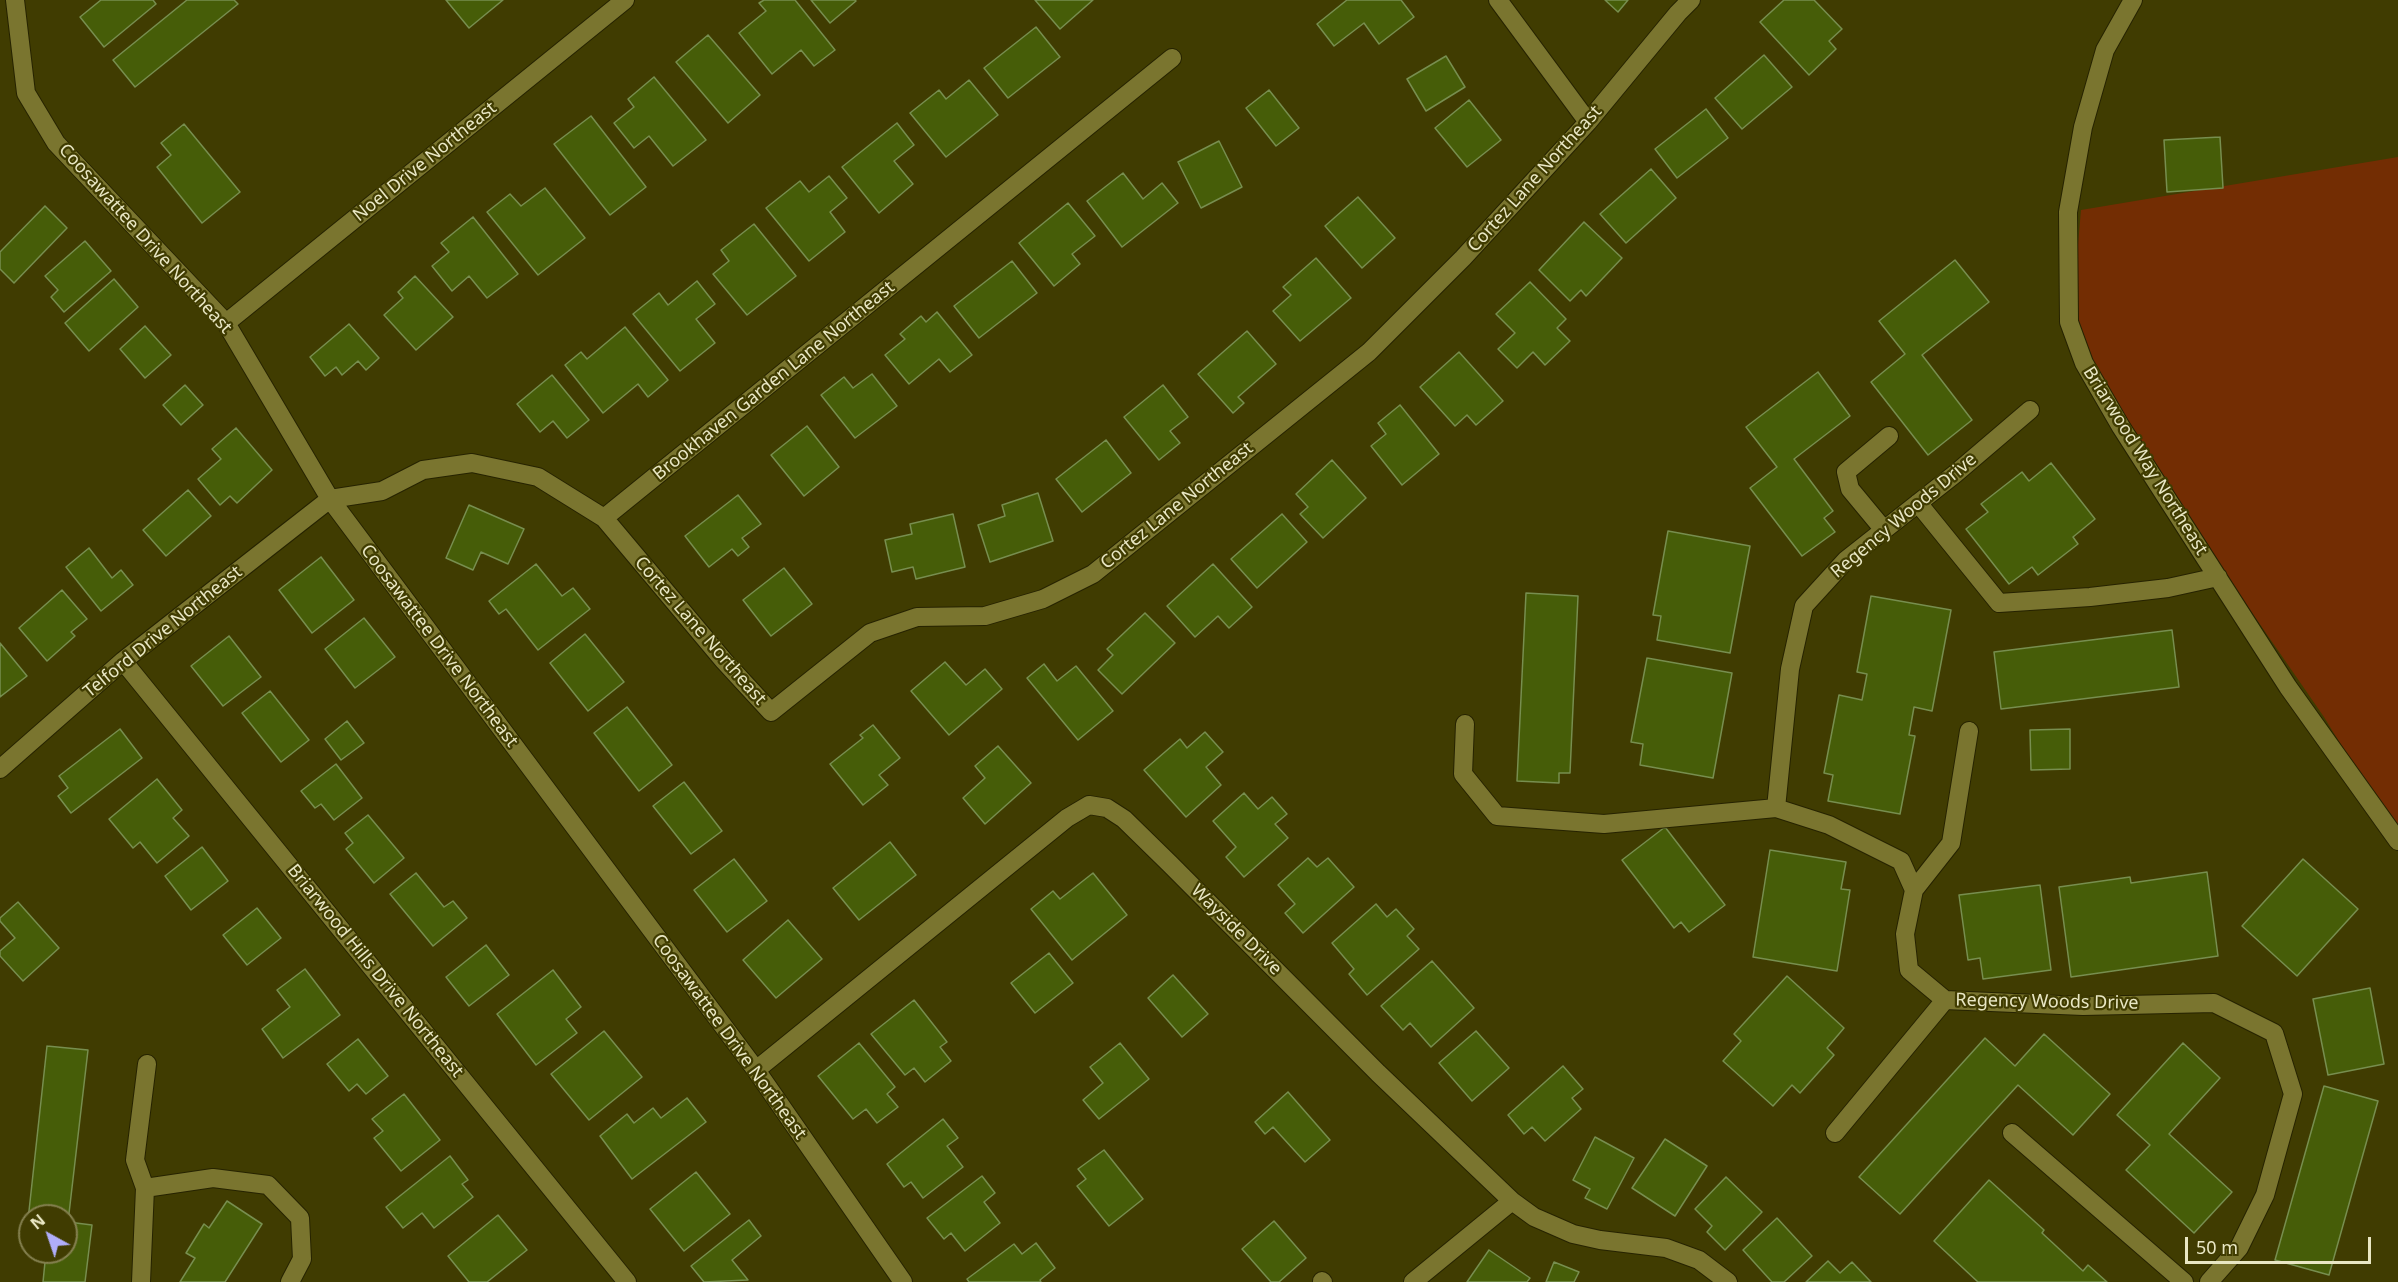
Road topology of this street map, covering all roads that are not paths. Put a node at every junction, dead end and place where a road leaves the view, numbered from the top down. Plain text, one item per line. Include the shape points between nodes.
1 (15, 0) edge
2 (625, 0) edge
3 (1498, 0) edge
4 (1691, 0) edge
5 (2133, 0) edge
6 (1172, 58) dead end
7 (1588, 122) junction
8 (226, 323) junction
9 (2030, 410) dead end
10 (1889, 436) dead end
11 (330, 499) junction
12 (1918, 503) junction
13 (604, 518) junction
14 (1884, 530) junction
15 (2218, 577) junction
16 (123, 661) junction
17 (1465, 724) dead end
18 (1969, 731) dead end
19 (0, 769) edge
20 (1776, 808) junction
21 (2398, 842) edge
22 (1914, 890) junction
23 (1945, 1000) junction
24 (147, 1064) dead end
25 (756, 1070) junction
26 (2012, 1132) dead end
27 (1836, 1133) dead end
28 (145, 1188) junction
29 (1512, 1201) junction
30 (141, 1282) edge
31 (290, 1282) edge
32 (627, 1282) edge
33 (903, 1282) edge
34 (1413, 1282) edge
35 (1728, 1282) edge
36 (2184, 1282) edge
37 (2208, 1282) edge

1 - 8 street, Coosawattee Drive Northeast via 26,93 56,143
2 - 8 street, Noel Drive Northeast
3 - 7 street
4 - 7 street, Cortez Lane Northeast
5 - 15 street, Briarwood Way Northeast via 2105,50 2083,128 2068,212 2069,322 2084,363 2121,427
6 - 13 street, Brookhaven Garden Lane Northeast
7 - 13 street, Cortez Lane Northeast via 1463,258 1369,352 1093,574 1043,599 986,616 917,617 870,633 771,712
8 - 11 street, Coosawattee Drive Northeast
9 - 12 street, Regency Woods Drive
10 - 14 street via 1846,472 1850,489
11 - 13 street via 382,491 423,471 472,463 538,477
11 - 16 street, Telford Drive Northeast
11 - 25 street, Coosawattee Drive Northeast
12 - 14 street, Regency Woods Drive
12 - 15 street via 1999,603 2168,588
14 - 20 street, Regency Woods Drive via 1846,560 1804,606 1790,669
15 - 21 street, Briarwood Way Northeast via 2288,687
16 - 19 street, Telford Drive Northeast
16 - 32 street, Briarwood Hills Drive Northeast
17 - 20 street via 1463,774 1497,816 1604,824
18 - 22 street via 1951,843
20 - 22 street via 1828,825 1901,861
22 - 23 street, Regency Woods Drive via 1905,934 1909,970
23 - 27 street
23 - 37 street, Regency Woods Drive via 2083,1006 2214,1004 2274,1033 2293,1094 2265,1195 2239,1248
24 - 28 street via 135,1160
25 - 29 street, Wayside Drive via 1067,818 1089,805 1107,808 1124,819
25 - 33 street, Coosawattee Drive Northeast
26 - 36 street
28 - 30 street
28 - 31 street via 213,1178 268,1185 300,1218 302,1259
29 - 34 street
29 - 35 street, Wayside Drive via 1534,1217 1573,1234 1666,1248 1699,1260

